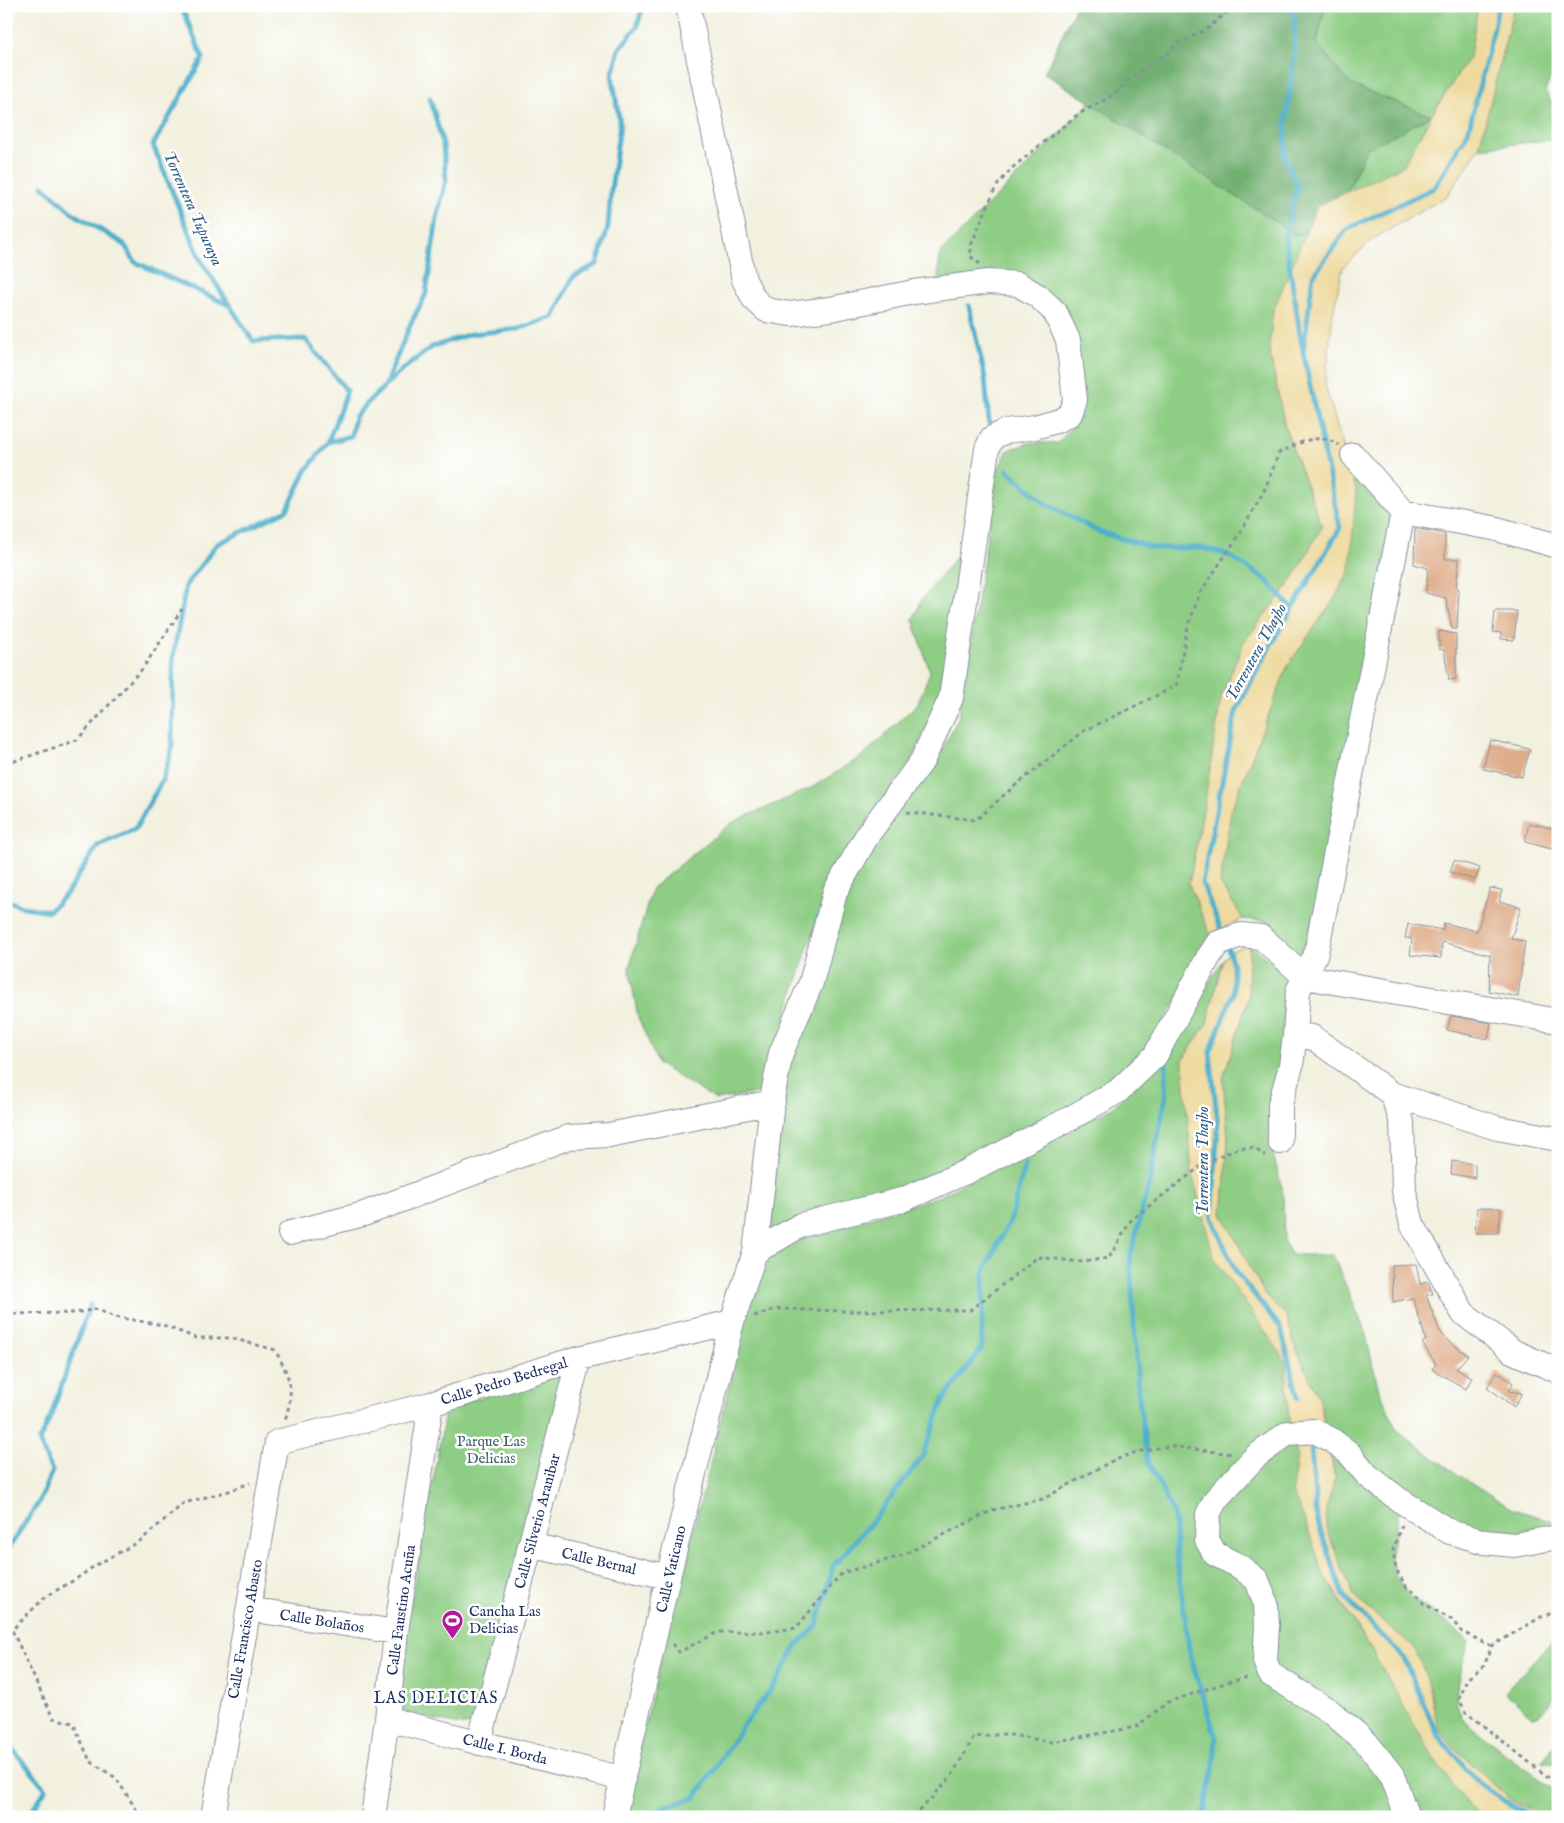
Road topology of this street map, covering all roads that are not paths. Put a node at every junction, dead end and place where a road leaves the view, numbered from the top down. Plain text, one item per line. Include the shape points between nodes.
1 (688, 6) edge
2 (1353, 455) road end
3 (1403, 512) junction
4 (1558, 546) edge
5 (1305, 977) junction
6 (1558, 1022) edge
7 (1295, 1034) junction
8 (1392, 1094) junction
9 (773, 1102) junction
10 (1558, 1139) edge
11 (1275, 1150) road end
12 (290, 1233) dead end
13 (755, 1252) junction
14 (732, 1322) junction
15 (579, 1358) junction
16 (1558, 1371) edge
17 (431, 1404) junction
18 (277, 1442) joint
19 (1558, 1537) edge
20 (530, 1545) junction
21 (668, 1577) junction
22 (249, 1609) junction
23 (396, 1632) junction
24 (387, 1719) junction
25 (479, 1742) junction
26 (623, 1779) junction
27 (213, 1817) edge
28 (372, 1817) edge
29 (614, 1817) edge
30 (1407, 1817) edge

1 - 9 street, Calle Vaticano via 744,280 754,299 766,310 790,314 988,282 1018,284 1055,312 1068,340 1075,400 1070,414 1035,427 1007,431 992,438 986,449 951,698 922,760 868,834 836,892 811,983 781,1053
2 - 3 street
3 - 4 street via 1493,528
3 - 5 street via 1316,953
5 - 6 street
5 - 7 street via 1298,991
5 - 13 street via 1261,937 1241,935 1218,943 1155,1056 1118,1091 968,1171 902,1200 801,1225
7 - 8 street via 1312,1037
7 - 11 street via 1291,1066 1280,1104
8 - 10 street via 1497,1128
8 - 16 street via 1402,1122 1404,1191 1412,1224 1463,1313 1514,1352
9 - 12 street via 609,1135 569,1136 364,1214
9 - 13 street, Calle Vaticano
13 - 14 street, Calle Vaticano
14 - 15 street, Calle Pedro Bedregal
14 - 21 street, Calle Vaticano
15 - 17 street, Calle Pedro Bedregal
15 - 20 street, Calle Silverio Aranibar
17 - 18 street, Calle Pedro Bedregal
17 - 23 street, Calle Faustino Acuña
18 - 22 street, Calle Francisco Abasto
19 - 30 street via 1514,1545 1485,1542 1450,1532 1406,1505 1367,1475 1349,1453 1314,1431 1288,1433 1255,1457 1216,1499 1208,1514 1207,1540 1215,1554 1257,1580 1266,1604 1265,1661 1270,1674 1331,1712 1366,1742 1392,1775
20 - 21 street, Calle Bernal
20 - 25 street, Calle Silverio Aranibar
21 - 26 street, Calle Vaticano
22 - 23 street, Calle Bolaños
22 - 27 street, Calle Francisco Abasto
23 - 24 street, Calle Faustino Acuña
24 - 25 street, Calle I. Borda
24 - 28 street, Calle Faustino Acuña
25 - 26 street, Calle I. Borda
26 - 29 street, Calle Vaticano

